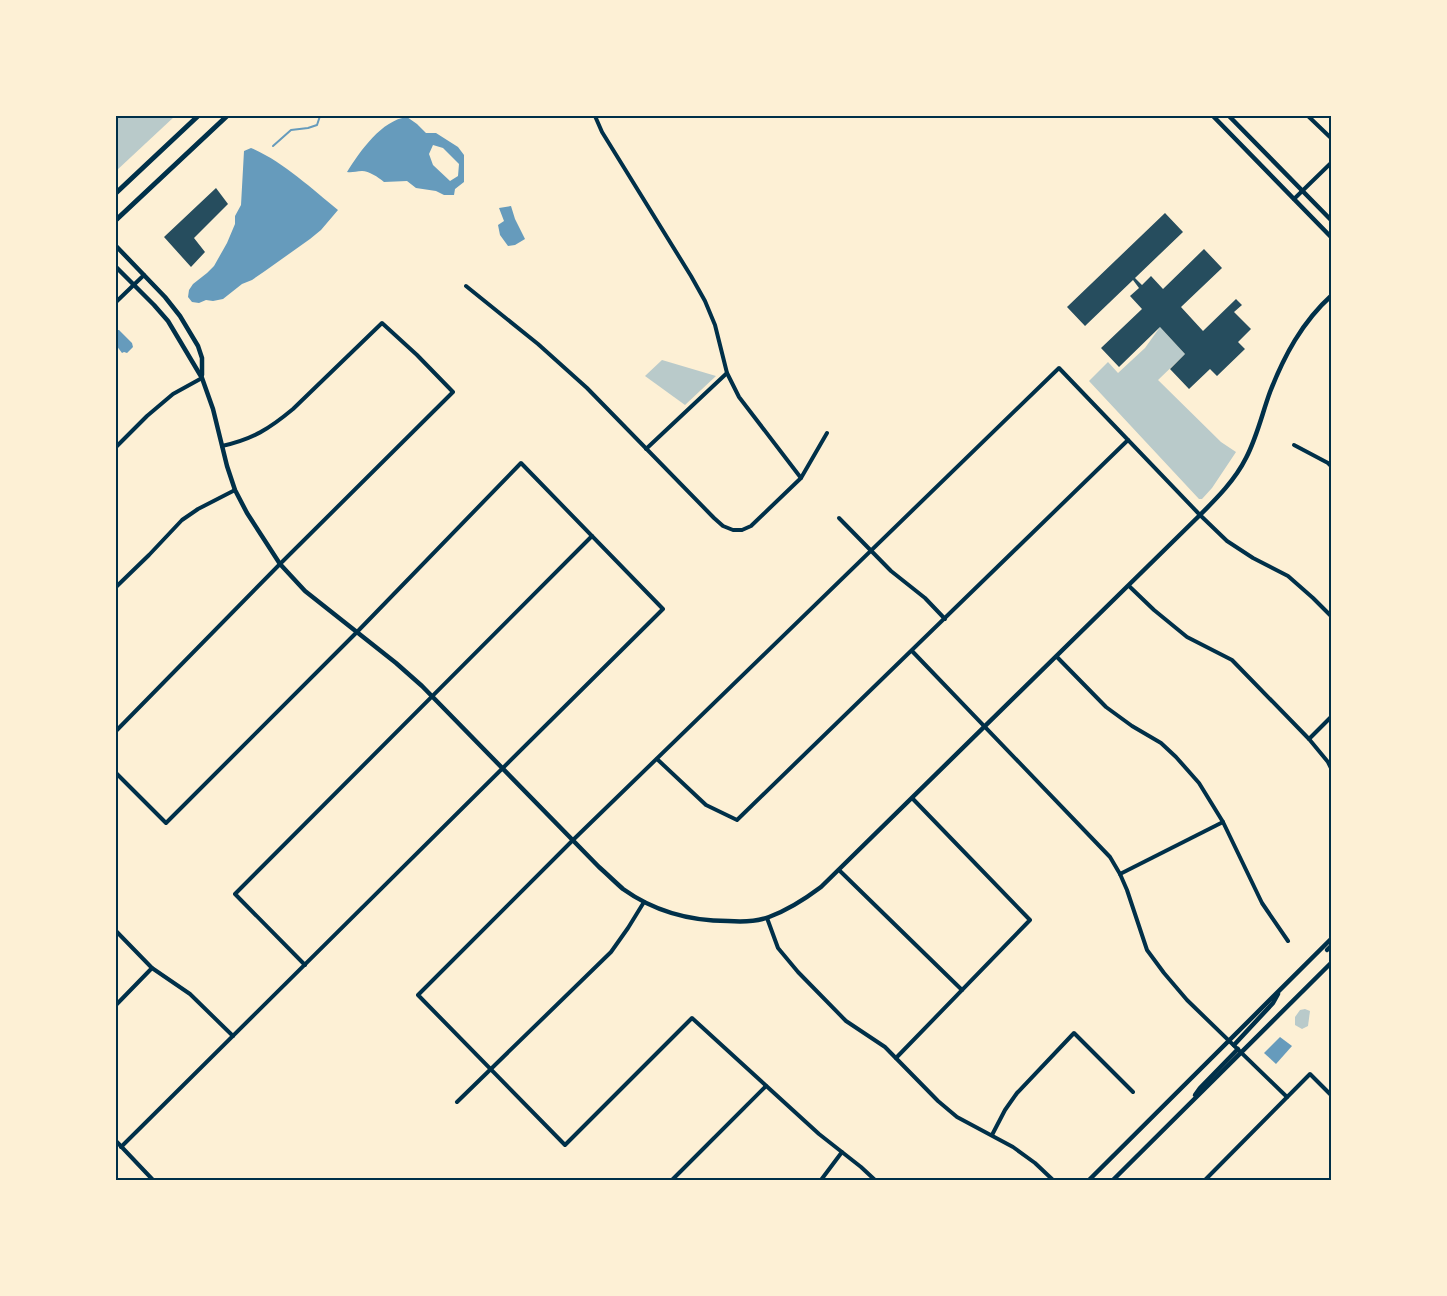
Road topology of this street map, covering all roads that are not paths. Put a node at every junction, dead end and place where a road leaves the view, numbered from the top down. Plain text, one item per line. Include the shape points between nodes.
1 (198, 116) edge
2 (226, 116) edge
3 (595, 116) edge
4 (1214, 116) edge
5 (1229, 116) edge
6 (1308, 116) edge
7 (1332, 139) edge
8 (1332, 162) edge
9 (1302, 191) junction
10 (116, 193) edge
11 (1294, 199) junction
12 (116, 220) edge
13 (1332, 221) edge
14 (1332, 238) edge
15 (116, 246) edge
16 (116, 267) edge
17 (144, 276) junction
18 (133, 285) junction
19 (466, 286) dead end
20 (1332, 295) edge
21 (116, 302) edge
22 (727, 373) junction
23 (202, 378) junction
24 (827, 433) dead end
25 (1128, 440) junction
26 (1294, 445) dead end
27 (222, 446) junction
28 (116, 447) edge
29 (646, 449) junction
30 (1332, 467) edge
31 (801, 478) junction
32 (236, 490) junction
33 (1200, 516) junction
34 (839, 518) dead end
35 (592, 536) junction
36 (870, 551) junction
37 (280, 564) junction
38 (1129, 586) junction
39 (116, 587) edge
40 (1332, 617) edge
41 (945, 619) junction
42 (357, 632) junction
43 (912, 651) junction
44 (1057, 657) junction
45 (432, 697) junction
46 (1332, 716) edge
47 (985, 727) junction
48 (116, 731) edge
49 (1310, 739) junction
50 (657, 759) junction
51 (502, 768) junction
52 (1332, 770) edge
53 (116, 773) edge
54 (913, 799) junction
55 (1223, 822) junction
56 (573, 840) junction
57 (840, 871) junction
58 (1120, 874) junction
59 (644, 902) junction
60 (767, 918) junction
61 (116, 931) edge
62 (1332, 938) edge
63 (1288, 941) dead end
64 (1332, 945) edge
65 (1325, 948) junction
66 (1332, 954) edge
67 (1332, 962) edge
68 (305, 964) junction
69 (152, 968) junction
70 (962, 990) junction
71 (116, 1005) edge
72 (233, 1036) junction
73 (1236, 1047) junction
74 (896, 1058) junction
75 (491, 1070) junction
76 (766, 1086) junction
77 (1133, 1092) dead end
78 (1332, 1096) edge
79 (1287, 1097) junction
80 (457, 1102) dead end
81 (992, 1136) junction
82 (116, 1141) edge
83 (121, 1147) junction
84 (842, 1152) junction
85 (153, 1180) edge
86 (672, 1180) edge
87 (821, 1180) edge
88 (875, 1180) edge
89 (1053, 1180) edge
90 (1089, 1180) edge
91 (1113, 1180) edge
92 (1205, 1180) edge

1 - 10 main road
2 - 12 main road
3 - 22 street via 705,301
4 - 11 street
5 - 9 street
6 - 7 street
8 - 9 street
9 - 11 street
9 - 13 street
11 - 14 street
15 - 17 street
16 - 18 street
17 - 18 street
17 - 23 street via 165,297 192,336 202,358
18 - 21 street
18 - 23 street via 168,321
19 - 29 street via 558,361
20 - 33 street via 1299,332 1283,362 1245,460
22 - 29 street
22 - 31 street via 745,406
23 - 27 street
23 - 28 street via 173,394
24 - 31 street
25 - 33 street
25 - 36 street via 1059,368
25 - 41 street
26 - 30 street
27 - 32 street
27 - 37 street via 243,441 279,420 382,323 453,392
29 - 31 street via 714,518 733,530 751,526
32 - 37 street
32 - 39 street via 182,520
33 - 38 street
33 - 40 street via 1227,541 1288,576
34 - 36 street
35 - 42 street via 520,463
35 - 45 street
35 - 51 street via 663,609
36 - 41 street
36 - 50 street
37 - 42 street via 305,591
37 - 48 street
38 - 44 street
38 - 49 street via 1187,637 1232,660
41 - 43 street
42 - 45 street
42 - 53 street via 166,823
43 - 47 street
43 - 50 street via 737,820 706,805
44 - 47 street
44 - 55 street via 1106,707 1176,757 1199,783
45 - 51 street
45 - 68 street via 235,894
46 - 49 street
47 - 54 street
47 - 58 street via 1110,857
49 - 52 street
50 - 56 street
51 - 56 street
51 - 68 street
54 - 57 street
54 - 70 street via 1030,920
55 - 58 street
55 - 63 street via 1262,903
56 - 59 street via 622,888
56 - 75 street via 418,995
57 - 60 street via 798,903
57 - 70 street
58 - 73 street via 1147,950 1187,999
59 - 60 street via 675,916 709,921
59 - 75 street via 611,952
60 - 74 street via 778,948 798,972 846,1021
61 - 69 street
62 - 65 street
64 - 65 street
65 - 66 street
65 - 73 street via 1281,989
67 - 73 street
68 - 72 street
69 - 71 street
69 - 72 street via 190,994
70 - 74 street
72 - 83 street
73 - 79 street
73 - 90 street
73 - 91 street via 1191,1103
74 - 81 street via 957,1117
75 - 76 street via 565,1145 692,1018
75 - 80 street
76 - 84 street
76 - 86 street
77 - 81 street via 1074,1033 1017,1093
78 - 79 street via 1310,1074
79 - 92 street
81 - 89 street via 1013,1147
82 - 83 street
83 - 85 street
84 - 87 street
84 - 88 street

